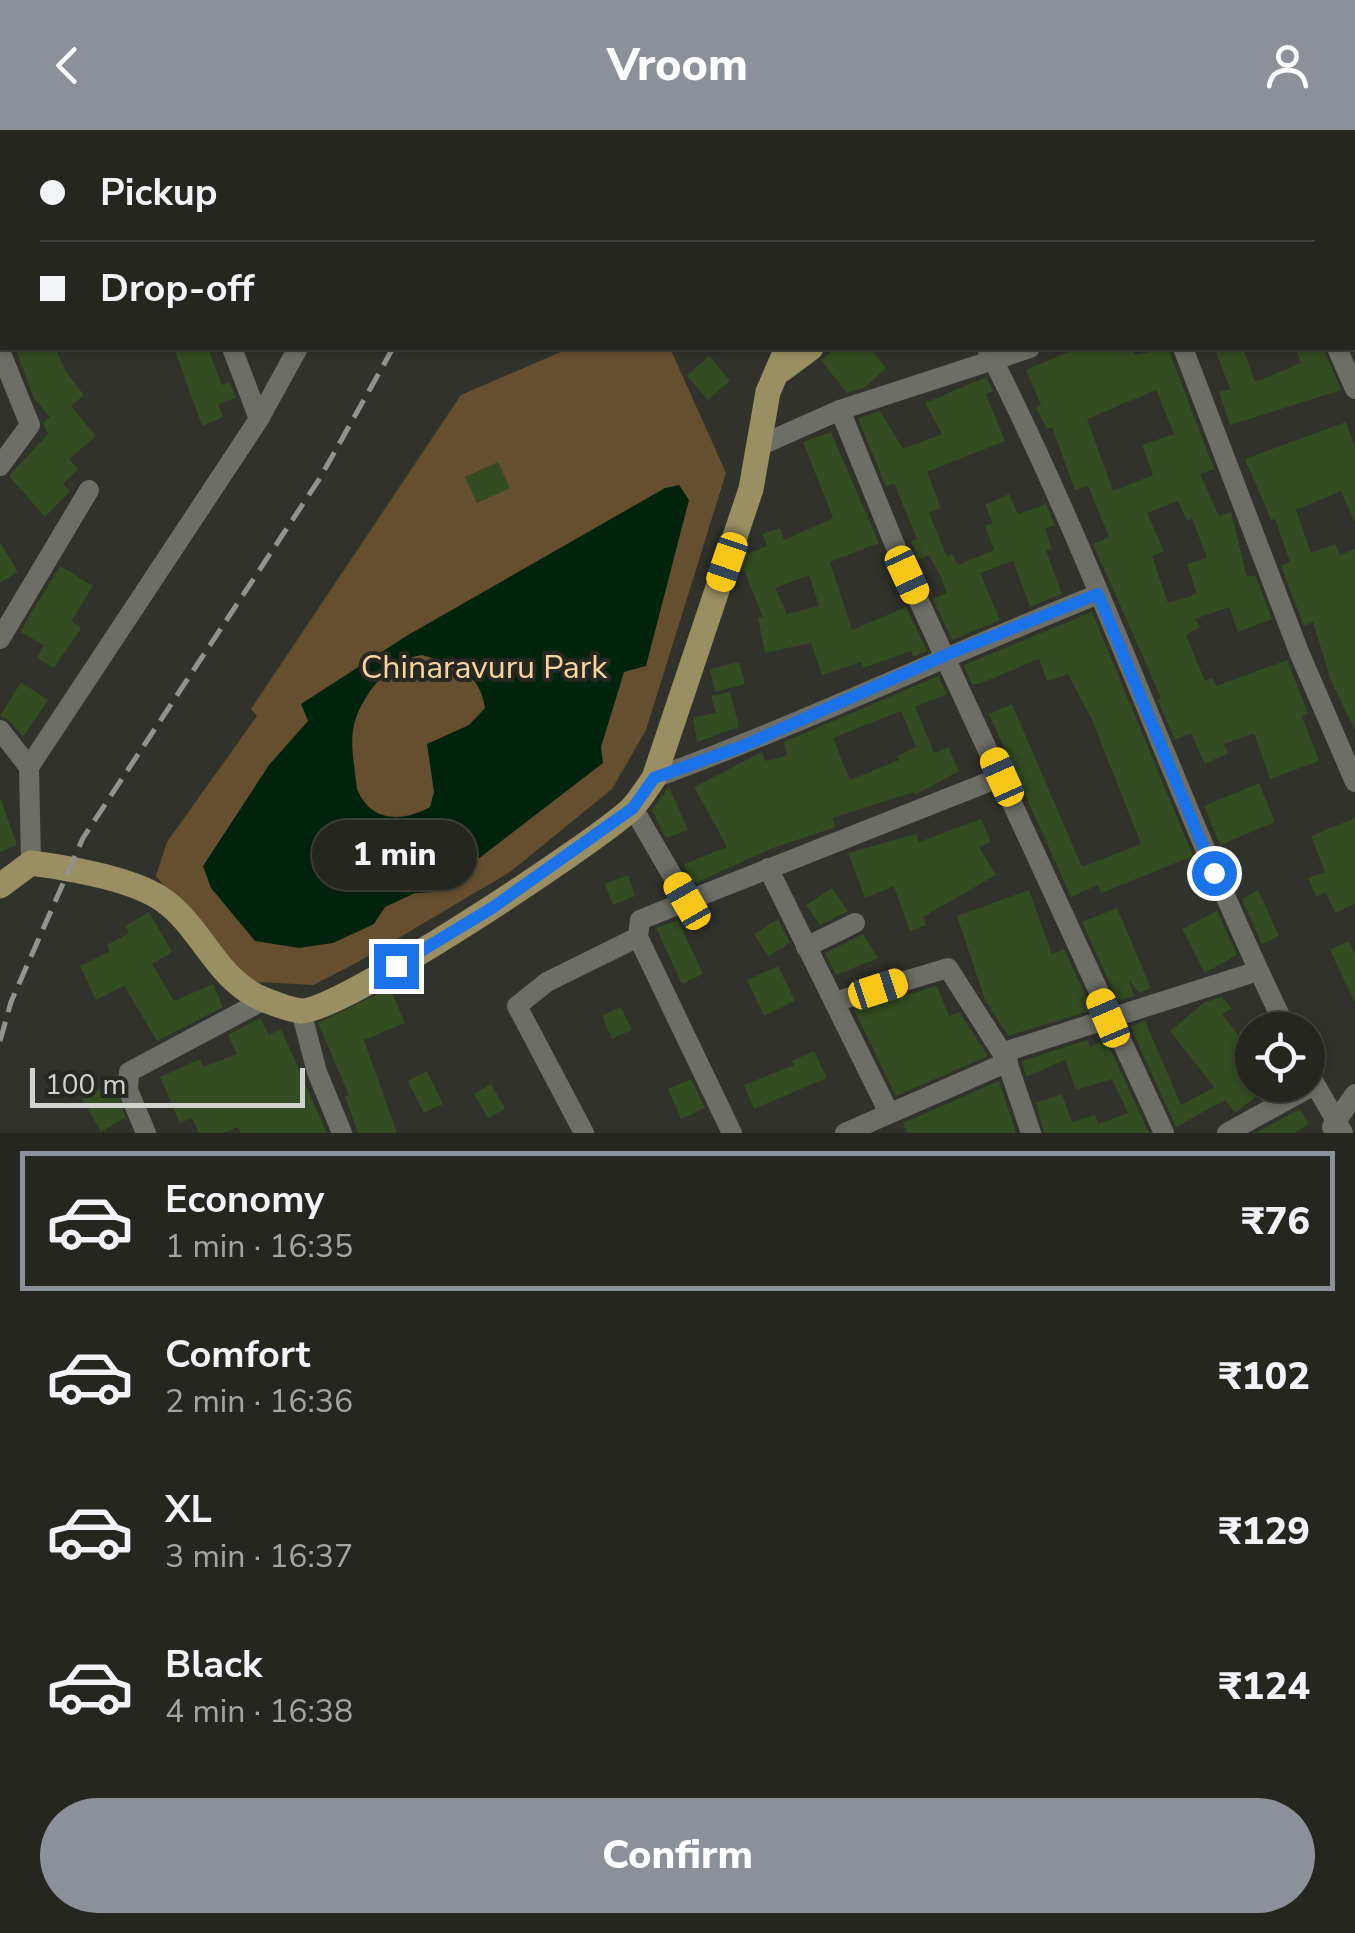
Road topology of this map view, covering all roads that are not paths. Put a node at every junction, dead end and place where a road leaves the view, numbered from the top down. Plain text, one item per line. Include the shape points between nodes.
1 (233, 350) edge
2 (297, 350) edge
3 (1017, 350) edge
4 (1184, 350) edge
5 (1338, 350) edge
6 (0, 351) edge
7 (990, 354) edge
8 (783, 359) edge
9 (1355, 389) edge
10 (840, 410) junction
11 (259, 419) junction
12 (762, 445) junction
13 (0, 466) edge
14 (89, 490) dead end
15 (1098, 594) junction
16 (0, 639) edge
17 (946, 655) junction
18 (0, 730) edge
19 (29, 768) junction
20 (1002, 777) junction
21 (654, 778) junction
22 (1355, 782) edge
23 (633, 808) junction
24 (31, 864) junction
25 (768, 868) junction
26 (0, 886) edge
27 (687, 901) junction
28 (855, 923) dead end
29 (638, 937) junction
30 (806, 946) junction
31 (1258, 971) junction
32 (264, 1000) junction
33 (834, 1002) junction
34 (301, 1011) junction
35 (1278, 1012) edge
36 (991, 1018) dead end
37 (1108, 1018) junction
38 (1006, 1057) junction
39 (1355, 1094) edge
40 (1275, 1102) edge
41 (1322, 1102) edge
42 (889, 1114) junction
43 (1336, 1129) edge
44 (146, 1133) edge
45 (342, 1133) edge
46 (584, 1133) edge
47 (732, 1133) edge
48 (845, 1133) edge
49 (1031, 1133) edge
50 (1164, 1133) edge
51 (1227, 1133) edge

1 - 11 street
2 - 11 street
3 - 7 street
4 - 22 street
5 - 9 street
6 - 13 street via 30,425
7 - 10 street
7 - 15 street
8 - 12 main road via 768,392
10 - 12 street
10 - 17 street
11 - 19 street
12 - 21 main road
14 - 16 street
15 - 17 street
15 - 31 street
17 - 20 street
17 - 21 street via 743,746
18 - 19 street
19 - 24 street
20 - 25 street
20 - 37 street
21 - 23 main road
23 - 27 street
23 - 34 main road via 492,908 366,982
24 - 26 main road
24 - 32 main road via 70,868 163,900 220,969
25 - 27 street
25 - 30 street
27 - 29 street via 640,920
28 - 30 street
29 - 46 street via 532,990 517,1006
29 - 47 street
30 - 33 street
31 - 35 street
31 - 37 street
32 - 34 main road
32 - 44 street via 129,1072 128,1090
33 - 38 street via 948,968
33 - 42 street
34 - 45 street
36 - 38 street
37 - 38 street
37 - 50 street
38 - 42 street
38 - 49 street
39 - 43 street
40 - 51 street
41 - 43 street
42 - 48 street

